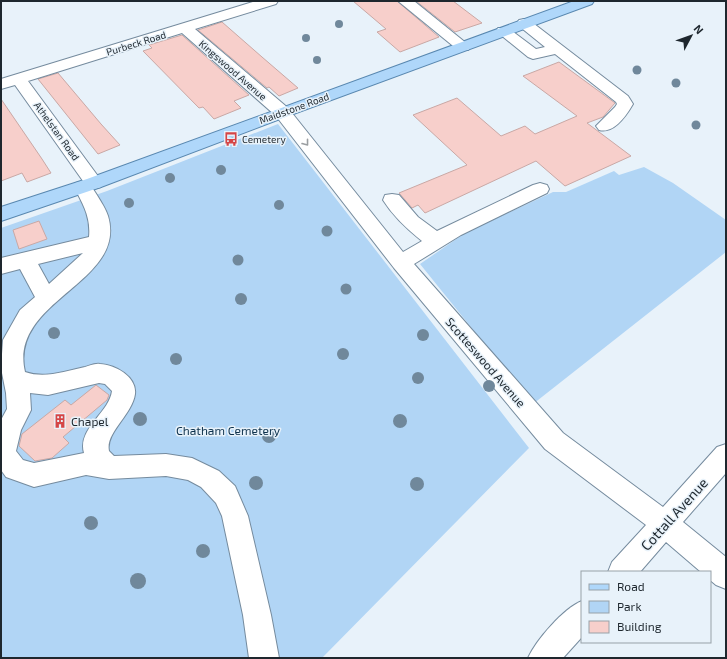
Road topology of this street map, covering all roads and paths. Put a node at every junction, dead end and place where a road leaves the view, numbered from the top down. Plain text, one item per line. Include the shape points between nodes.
1 (271, 1) edge
2 (405, 1) edge
3 (587, 1) edge
4 (524, 23) junction
5 (185, 28) junction
6 (503, 31) junction
7 (463, 47) junction
8 (558, 49) junction
9 (19, 79) junction
10 (1, 84) edge
11 (282, 112) junction
12 (605, 126) dead end
13 (89, 185) junction
14 (540, 189) dead end
15 (392, 200) dead end
16 (1, 214) edge
17 (436, 241) junction
18 (99, 242) junction
19 (396, 257) junction
20 (25, 260) junction
21 (1, 266) edge
22 (46, 297) junction
23 (15, 378) junction
24 (2, 454) edge
25 (726, 455) edge
26 (109, 468) junction
27 (666, 524) junction
28 (623, 571) edge
29 (726, 574) edge
30 (581, 616) edge
31 (264, 658) edge
32 (543, 658) edge

1 - 5 street, Purbeck Road
2 - 7 street
3 - 4 main road, Maidstone Road
4 - 6 main road, Maidstone Road
4 - 8 street
5 - 9 street, Purbeck Road
5 - 11 street, Kingswood Avenue
6 - 7 main road, Maidstone Road
6 - 8 street via 533,54
7 - 11 main road, Maidstone Road
8 - 12 street via 622,99 624,104 621,110
9 - 10 street, Purbeck Road
9 - 13 street, Athelstan Road
11 - 13 main road, Maidstone Road
11 -> 19 street, Scotteswood Avenue
13 - 16 main road, Maidstone Road
13 - 18 street, Athelstan Road via 98,215
14 - 17 street
15 - 17 street via 411,222
17 - 19 street
18 - 20 street
18 - 22 street via 93,256
19 - 27 street, Scotteswood Avenue via 554,442
20 - 21 street
20 - 22 street
22 - 23 street via 28,316 14,340 12,361
23 - 24 street via 19,410 9,429
23 - 26 street via 31,384 48,385 99,373 113,377 124,388 122,402 94,448 98,460
24 - 26 street via 15,468 34,475 86,464
25 - 27 street, Cottall Avenue
26 - 31 street via 166,465 192,469 210,479 226,495 235,516
27 - 28 street, Cottall Avenue
27 - 29 street, Scotteswood Avenue
30 - 32 street

